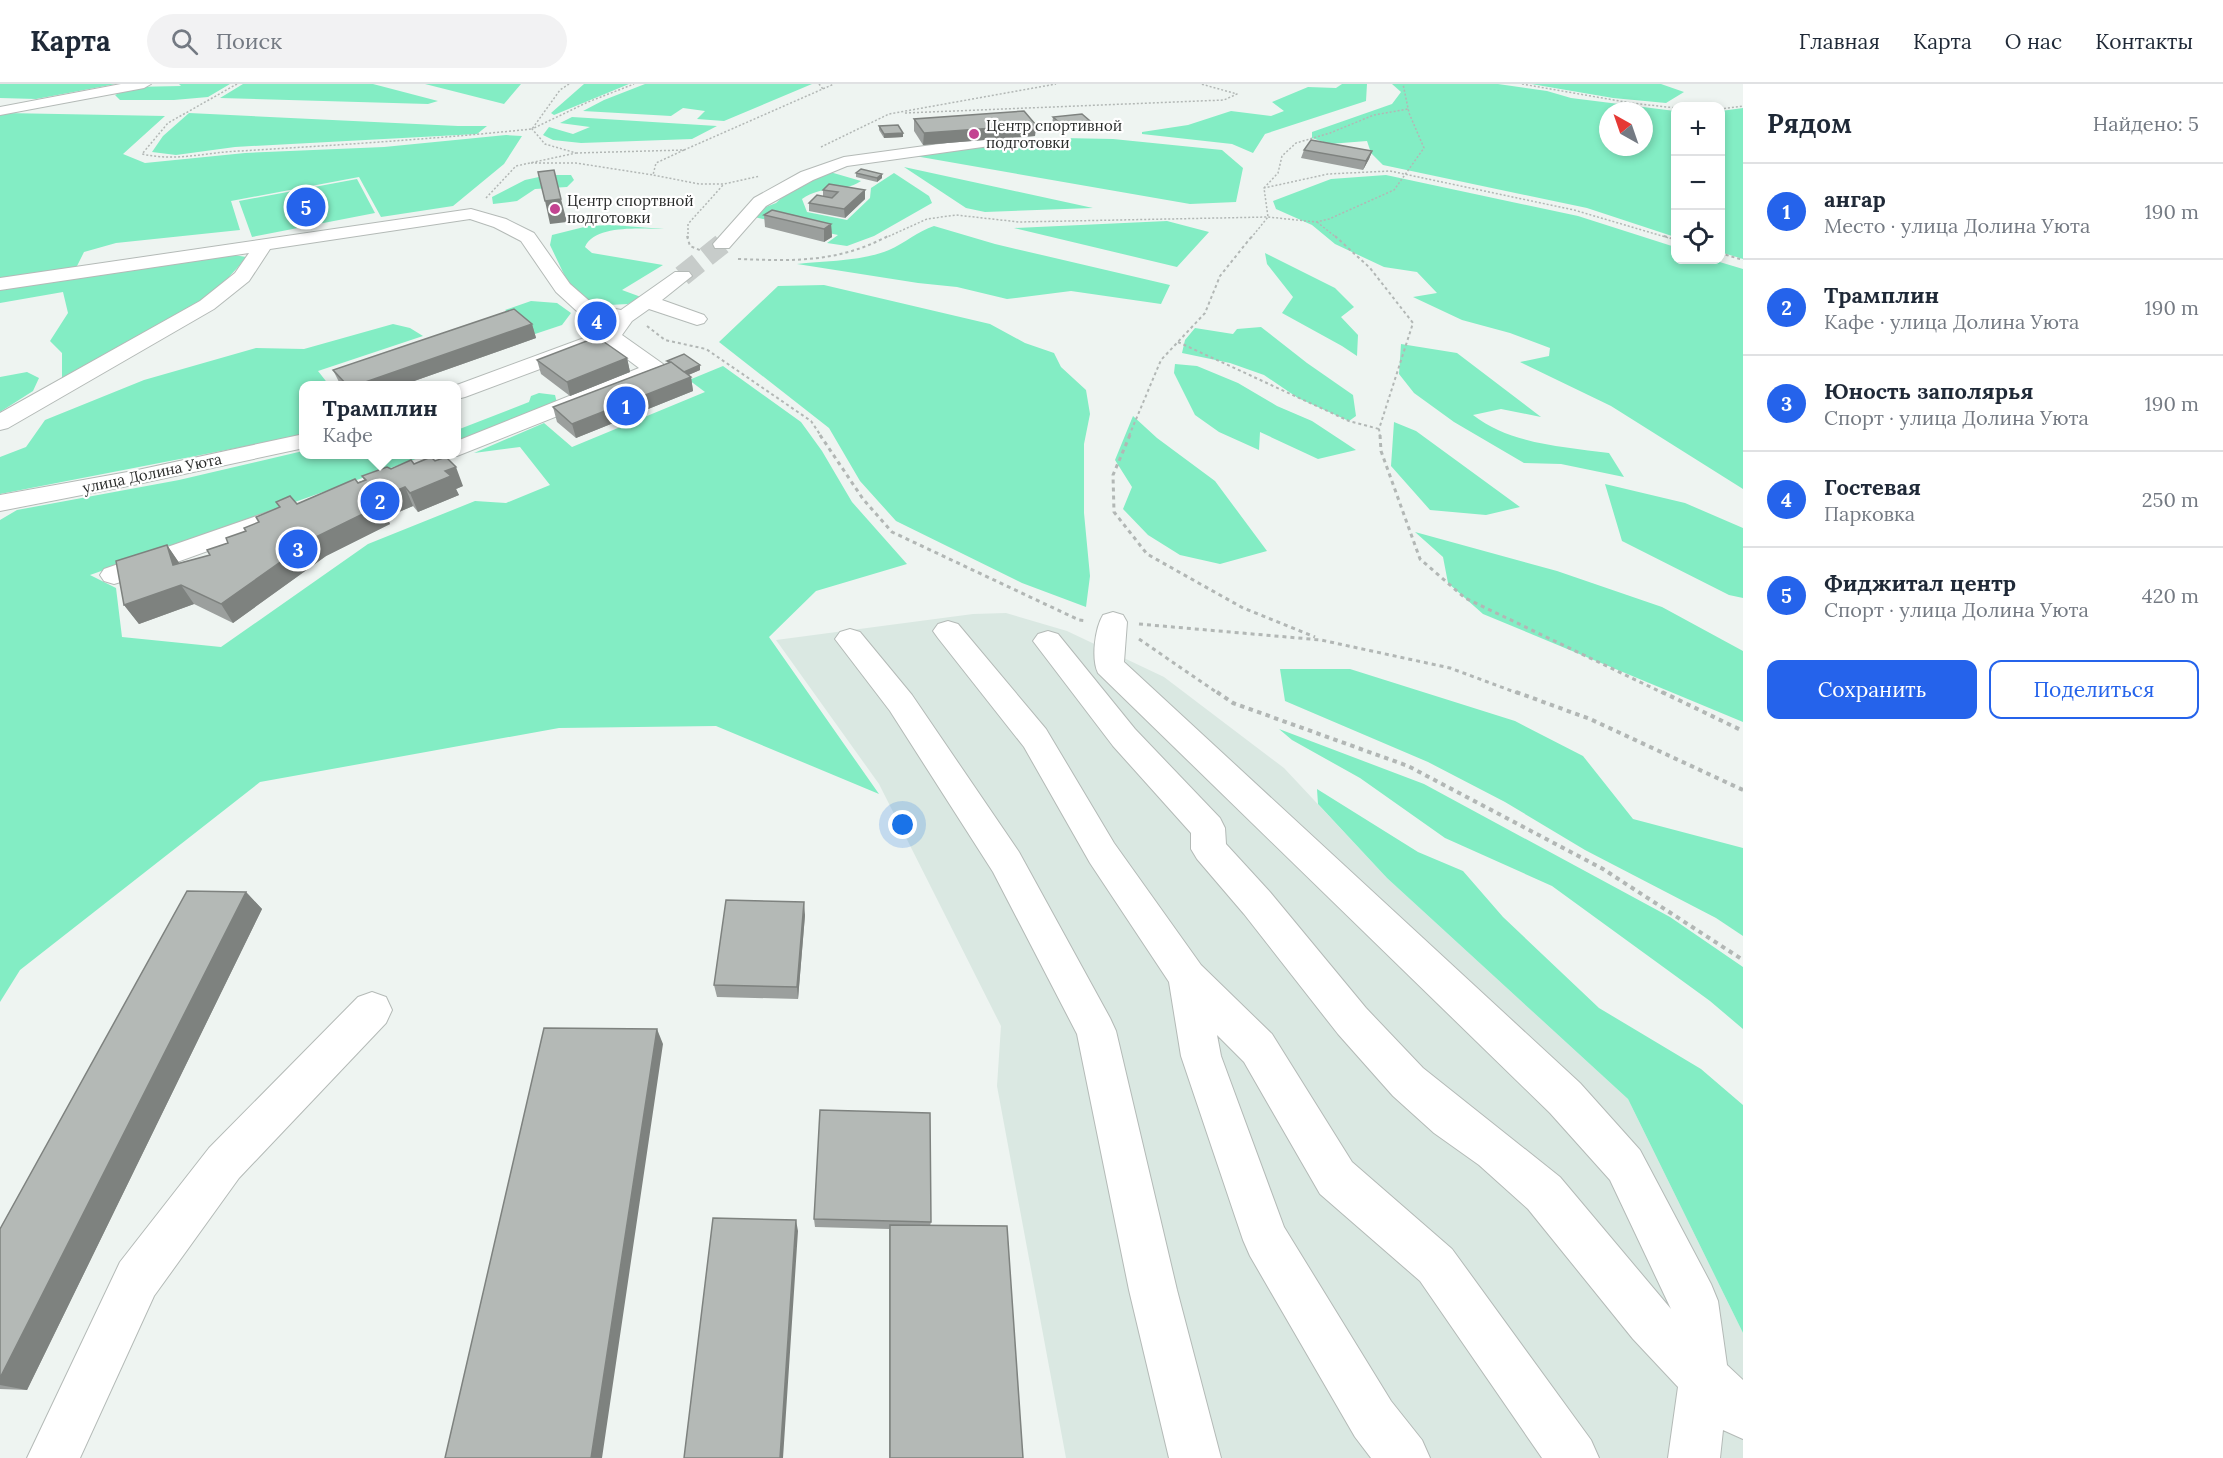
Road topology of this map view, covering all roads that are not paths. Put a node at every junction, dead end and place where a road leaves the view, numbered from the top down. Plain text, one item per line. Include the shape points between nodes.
1 (144, 84) edge
2 (0, 111) edge
3 (998, 141) edge
4 (264, 245) junction
5 (726, 251) tunnel mouth
6 (682, 276) tunnel mouth
7 (0, 284) edge
8 (648, 302) junction
9 (697, 319) dead end
10 (619, 325) junction
11 (461, 390) edge
12 (0, 423) edge
13 (299, 442) edge
14 (461, 447) edge
15 (0, 503) edge
16 (309, 505) edge
17 (114, 575) edge
18 (1113, 622) road end
19 (948, 631) dead end
20 (850, 639) dead end
21 (1048, 641) dead end
22 (1187, 976) junction
23 (372, 1010) dead end
24 (1704, 1378) junction
25 (1743, 1414) edge
26 (53, 1458) edge
27 (1196, 1458) edge
28 (1404, 1458) edge
29 (1573, 1458) edge
30 (1695, 1458) edge

1 - 2 street
3 - 5 street via 844,162 807,176 760,202
4 - 7 street
4 - 10 street via 471,213 528,237 563,288 587,310
4 - 12 street via 242,277 207,305
6 - 8 street
8 - 9 street
8 - 10 street
10 - 11 street
10 - 14 street via 655,369
13 - 15 street, улица Долина Уюта
16 - 17 street
18 - 24 street via 1109,665 1565,1098 1625,1165 1694,1301
19 - 22 street via 1035,738 1102,853
20 - 27 street via 901,703 1006,862 1096,1031 1153,1290
21 - 24 street via 1106,719 1208,828 1209,849 1352,1021 1408,1082 1544,1193 1621,1288
22 - 28 street via 1201,1056 1266,1240 1374,1419
22 - 29 street via 1258,1048 1336,1178 1436,1265
23 - 26 street via 224,1164 137,1279
24 - 25 street
24 - 30 street

